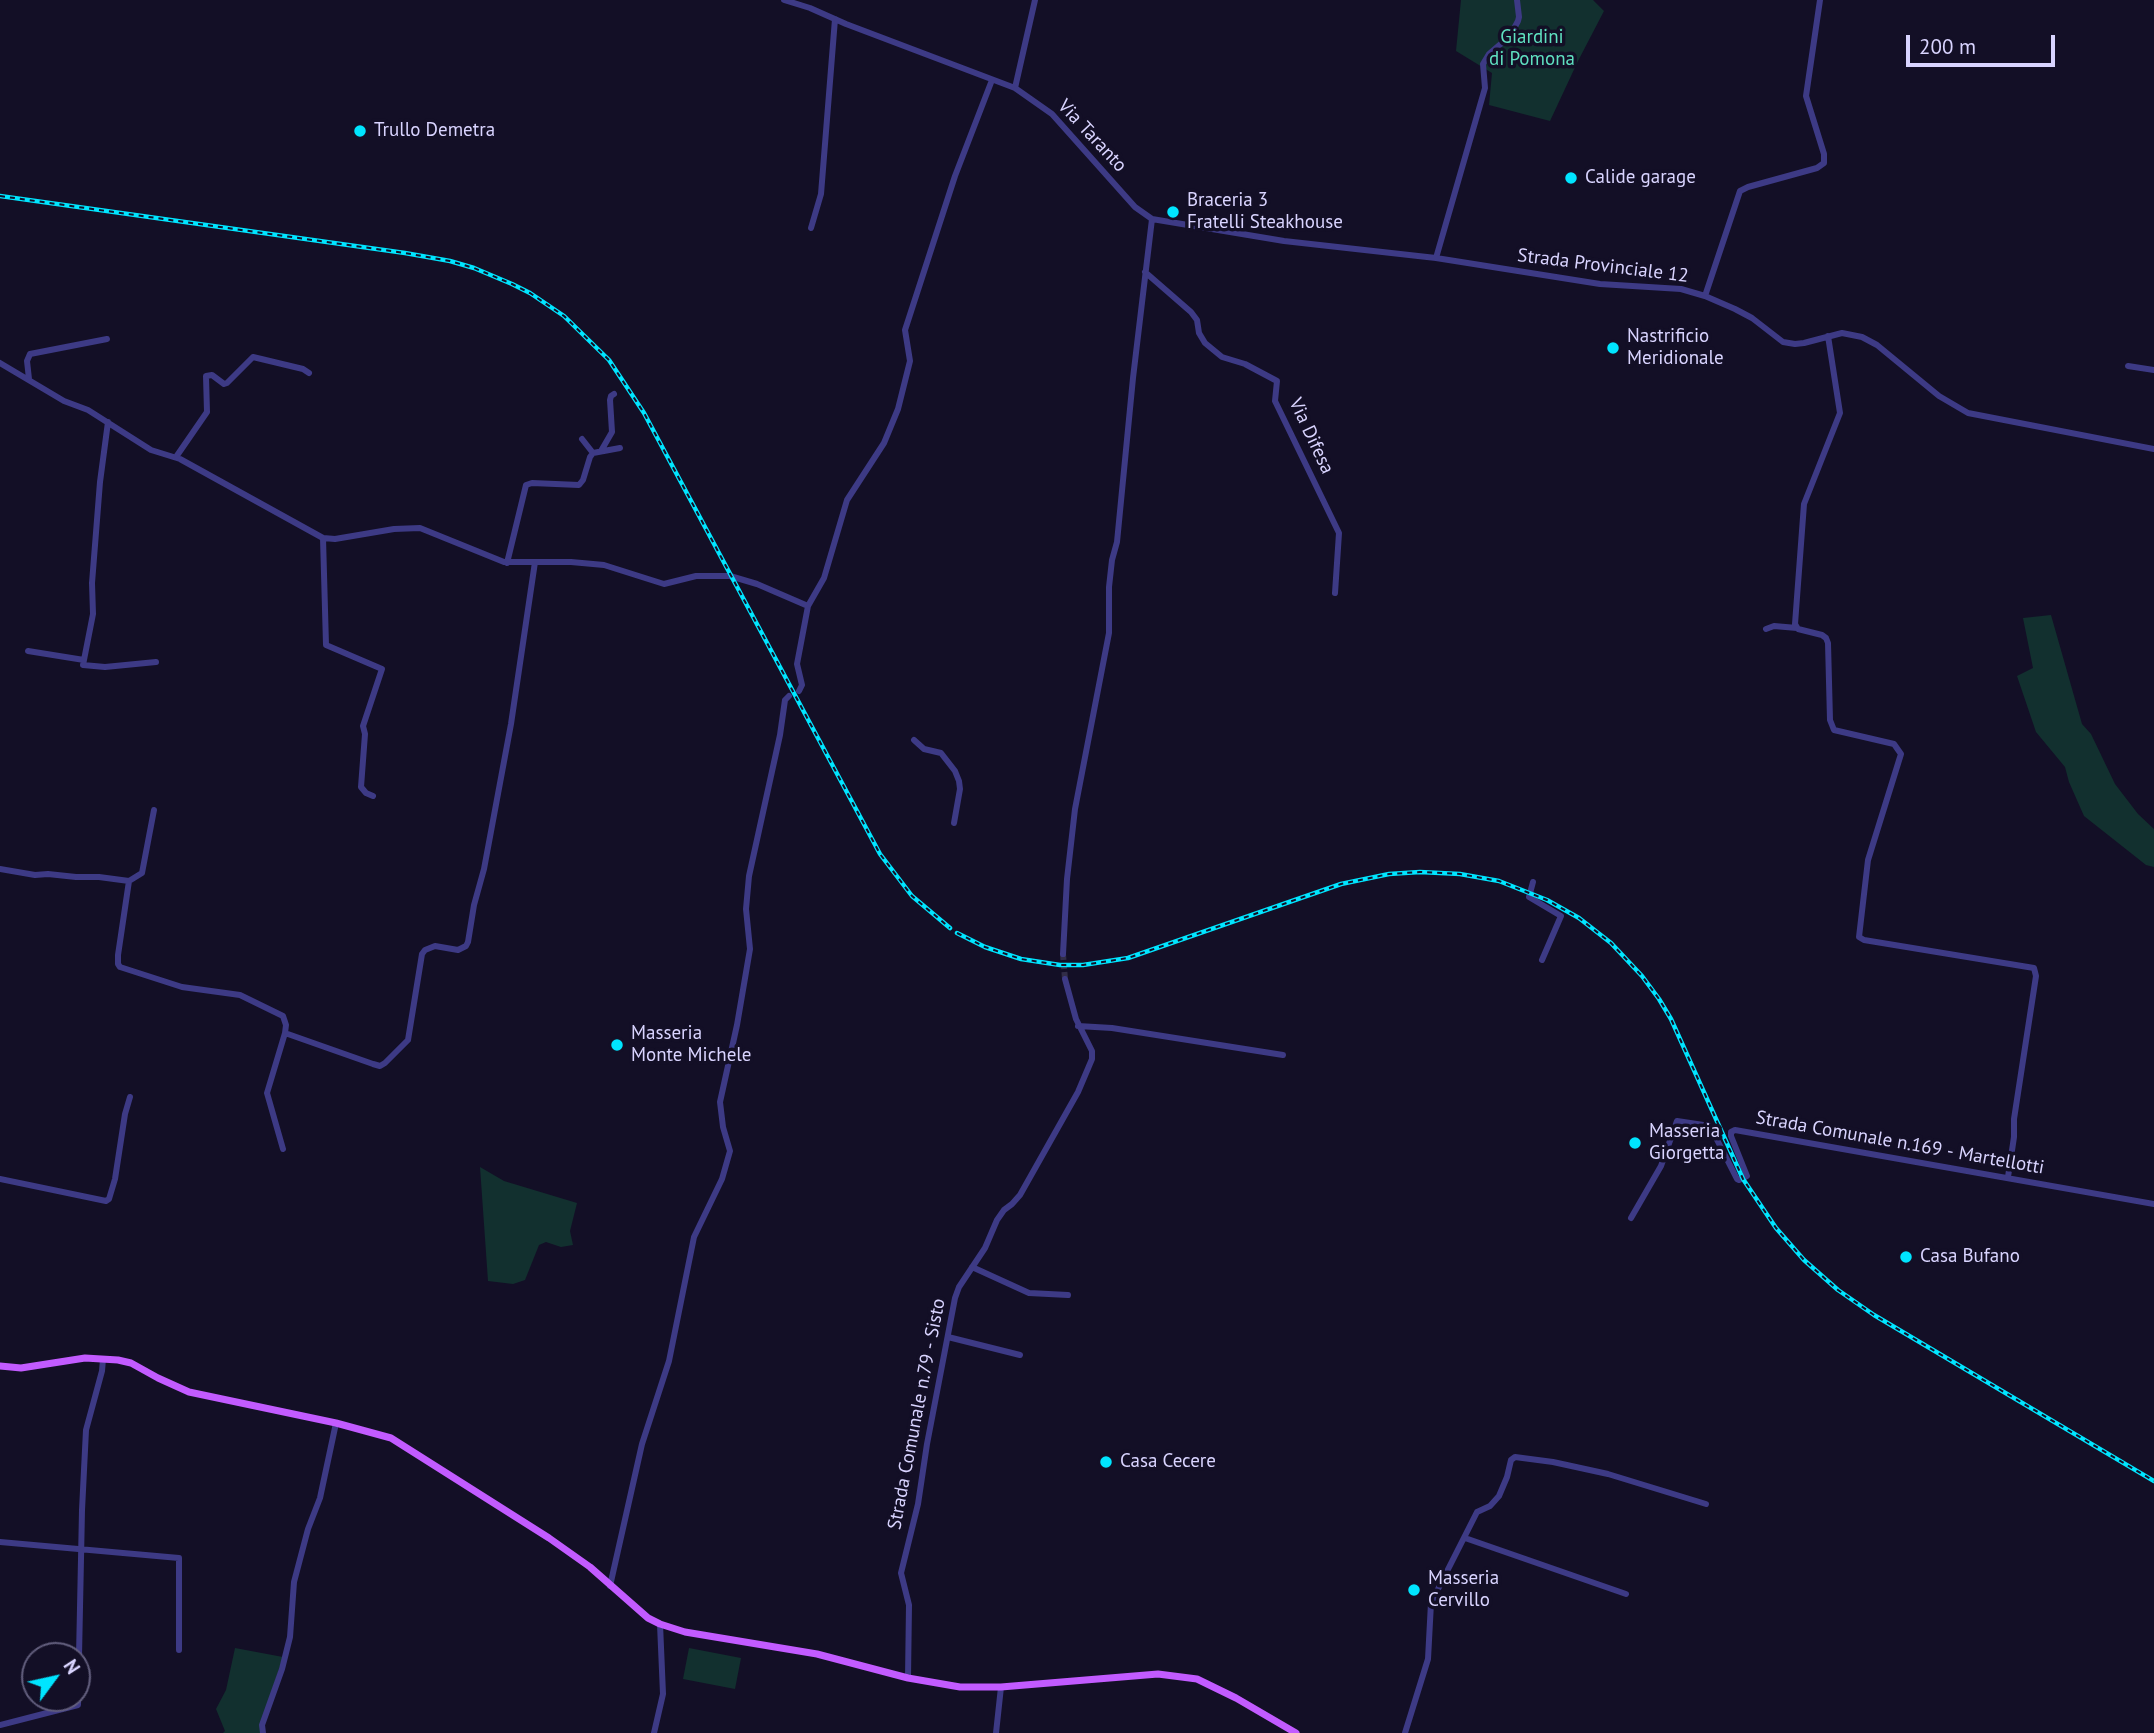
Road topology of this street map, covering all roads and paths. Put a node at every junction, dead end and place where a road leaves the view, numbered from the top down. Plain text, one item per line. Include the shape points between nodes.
1 (783, 0) edge
2 (1035, 0) edge
3 (1517, 0) edge
4 (1820, 0) edge
5 (835, 19) junction
6 (992, 80) junction
7 (1015, 88) junction
8 (1152, 219) junction
9 (811, 228) dead end
10 (1436, 258) junction
11 (1146, 272) junction
12 (1705, 296) junction
13 (1828, 336) junction
14 (107, 339) dead end
15 (0, 363) edge
16 (2128, 366) dead end
17 (2154, 370) edge
18 (309, 373) dead end
19 (29, 379) junction
20 (614, 394) dead end
21 (108, 422) junction
22 (582, 439) dead end
23 (620, 448) dead end
24 (2154, 449) edge
25 (601, 451) junction
26 (593, 453) junction
27 (176, 457) junction
28 (323, 538) junction
29 (507, 562) junction
30 (536, 562) junction
31 (1335, 593) dead end
32 (808, 607) junction
33 (1797, 628) junction
34 (1766, 629) dead end
35 (28, 652) dead end
36 (85, 660) junction
37 (156, 662) dead end
38 (799, 691) dead end
39 (789, 696) dead end
40 (914, 740) dead end
41 (373, 796) dead end
42 (154, 810) dead end
43 (954, 823) dead end
44 (0, 869) edge
45 (129, 881) junction
46 (1533, 881) dead end
47 (1063, 954) tunnel mouth
48 (1542, 960) dead end
49 (1065, 979) tunnel mouth
50 (1078, 1026) junction
51 (285, 1033) junction
52 (1283, 1055) dead end
53 (130, 1097) dead end
54 (283, 1149) dead end
55 (2008, 1177) junction
56 (0, 1179) edge
57 (2154, 1204) edge
58 (1631, 1218) dead end
59 (972, 1267) junction
60 (1068, 1295) dead end
61 (948, 1336) junction
62 (1020, 1355) dead end
63 (103, 1359) junction
64 (0, 1366) edge
65 (336, 1423) junction
66 (1706, 1504) dead end
67 (1465, 1538) junction
68 (0, 1542) edge
69 (81, 1549) junction
70 (610, 1586) junction
71 (1626, 1594) dead end
72 (660, 1624) junction
73 (178, 1650) dead end
74 (908, 1678) junction
75 (1001, 1687) junction
76 (0, 1725) edge
77 (263, 1733) edge
78 (654, 1733) edge
79 (996, 1733) edge
80 (1296, 1733) edge
81 (1405, 1733) edge

1 - 5 street, Via Taranto
2 - 7 street
3 - 10 street via 1518,21 1483,64 1485,88
4 - 12 street via 1806,96 1824,163 1740,191
5 - 6 street, Via Taranto
5 - 9 street via 821,194
6 - 7 street, Via Taranto
6 - 32 street via 905,330 910,361 898,409 884,443 847,500 824,578
7 - 8 street, Via Taranto via 1052,114 1135,207
8 - 10 street, Strada Provinciale 12 via 1300,243
8 - 11 street
10 - 12 street, Strada Provinciale 12 via 1600,284 1681,289
11 - 31 street, Via Difesa via 1191,312 1205,343 1222,357 1277,382 1275,401 1339,533
11 - 47 street via 1110,574 1109,633 1075,809
12 - 13 street, Strada Provinciale 12 via 1752,318 1783,342 1804,343
13 - 24 street, Strada Provinciale 12 via 1854,334 1878,345 1939,396 1968,413
13 - 33 street via 1840,413 1804,504
14 - 19 street via 30,354
15 - 19 street
16 - 17 street
18 - 27 street via 253,357 227,383 206,376 207,412
19 - 21 street
20 - 25 street via 610,400 612,432
21 - 27 street via 151,450
21 - 36 street via 93,614
22 - 26 street
23 - 25 street
25 - 26 street
26 - 29 street via 579,485 526,485
27 - 28 street
28 - 29 street via 420,528
28 - 41 street via 326,645 383,669 363,726 361,787
29 - 30 street
30 - 32 street via 604,565 664,584 696,576 730,576
30 - 51 street via 511,724 466,946 458,950 435,946 422,954 408,1040 380,1066
32 - 38 street via 797,664
33 - 34 street
33 - 55 street via 1822,635 1828,643 1834,730 1894,744 1901,754 1868,860 1859,937 2029,966 2036,971
35 - 36 street
36 - 37 street via 83,665 105,667
39 - 70 street via 749,876 750,949 720,1102 730,1151 694,1237 669,1361 642,1444
40 - 43 street via 919,747 941,753 955,771 960,789
42 - 45 street via 142,873
44 - 45 street via 35,876
45 - 51 street via 120,967 182,987 240,995 283,1016
46 - 48 street via 1529,897 1561,916
49 - 50 street, Strada Comunale n.79 - Sisto
50 - 52 street
50 - 59 street, Strada Comunale n.79 - Sisto via 1092,1051 1089,1068 1020,1195 997,1220
51 - 54 street via 267,1093
53 - 56 street via 115,1179 106,1201
55 - 57 street, Strada Comunale n.169 - Martellotti
55 - 58 street, Strada Comunale n.169 - Martellotti via 1735,1130 1731,1136 1747,1174 1739,1180 1710,1126 1677,1121 1661,1166
59 - 60 street via 1029,1293
59 - 61 street, Strada Comunale n.79 - Sisto via 958,1287
61 - 62 street
61 - 74 street, Strada Comunale n.79 - Sisto via 901,1573 909,1605
63 - 64 main road
63 - 65 main road via 131,1363 189,1392
63 - 69 street via 86,1430
65 - 70 main road via 401,1444 550,1538
65 - 77 street via 320,1498 294,1582 290,1637
66 - 67 street via 1608,1475 1515,1457 1500,1496 1477,1512
67 - 71 street
67 - 81 street via 1432,1603 1428,1659
68 - 69 street
69 - 73 street via 179,1558
69 - 76 street via 78,1705
70 - 72 main road
72 - 74 main road via 817,1654
72 - 78 street via 663,1694
74 - 75 main road via 960,1687
75 - 79 street
75 - 80 main road via 1158,1674 1197,1679

